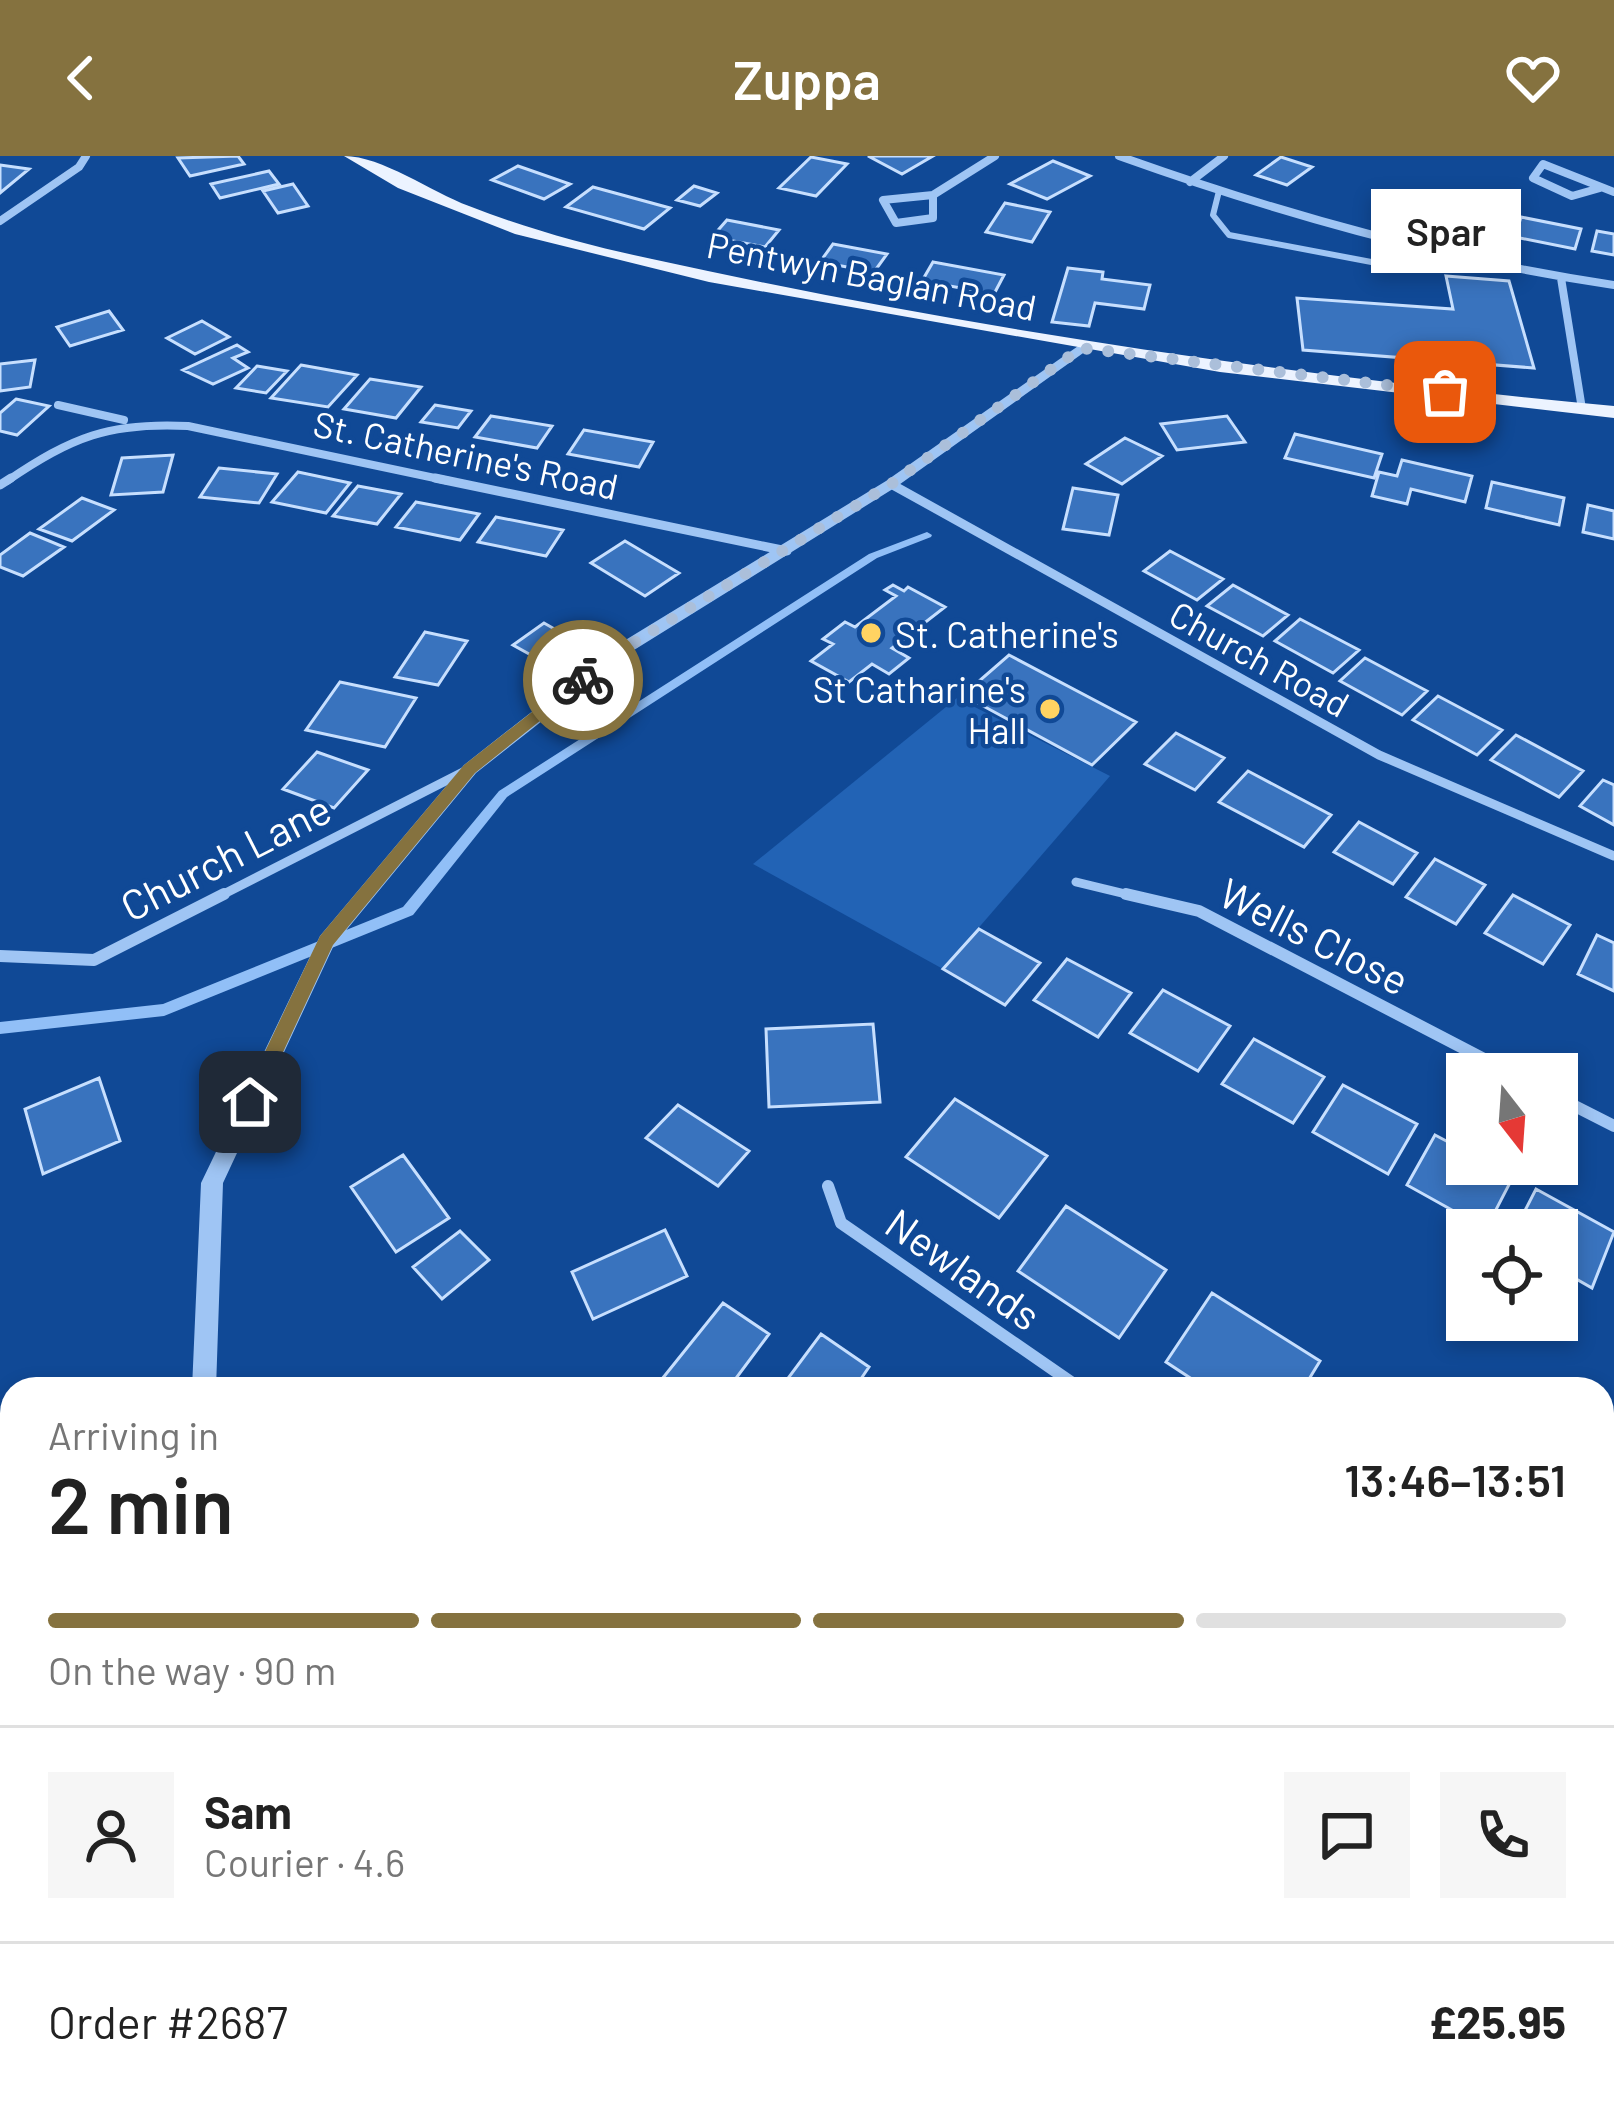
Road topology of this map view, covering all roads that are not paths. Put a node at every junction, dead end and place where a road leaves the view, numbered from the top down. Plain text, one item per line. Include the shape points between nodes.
1 (86, 156) edge
2 (352, 156) edge
3 (995, 156) edge
4 (1119, 156) edge
5 (1224, 156) edge
6 (1190, 182) junction
7 (1600, 188) junction
8 (1219, 191) junction
9 (1614, 192) edge
10 (933, 195) junction
11 (0, 221) edge
12 (1437, 251) junction
13 (1561, 278) junction
14 (1614, 284) edge
15 (1081, 348) junction
16 (58, 405) dead end
17 (1582, 409) junction
18 (1614, 412) edge
19 (131, 422) junction
20 (891, 484) junction
21 (0, 485) edge
22 (787, 551) junction
23 (470, 769) junction
24 (1614, 856) edge
25 (1076, 883) dead end
26 (0, 956) edge
27 (1473, 1053) edge
28 (1578, 1108) edge
29 (1614, 1126) edge
30 (828, 1186) dead end
31 (204, 1377) edge
32 (1064, 1377) edge

1 - 11 street
2 - 15 main road, Pentwyn Baglan Road via 445,203 648,266
3 - 10 street
4 - 6 street
5 - 6 street
6 - 8 street
7 - 7 street via 1572,196 1533,178 1543,164
7 - 9 street
8 - 12 street
8 - 12 lane via 1213,214 1229,235 1403,268
10 - 10 street via 934,218 896,223 883,200
12 - 13 street
13 - 14 street
13 - 17 street
15 - 17 main road, Pentwyn Baglan Road
15 - 20 street
16 - 19 street, St. Catherine's Road
17 - 18 main road, Pentwyn Baglan Road
19 - 21 street, St. Catherine's Road via 74,436
19 - 22 street, St. Catherine's Road via 304,446
20 - 22 street
20 - 24 street, Church Road via 1379,755
22 - 23 street via 620,651
23 - 26 street, Church Lane via 94,960
23 - 31 street via 326,941 212,1183
25 - 27 street, Wells Close via 1198,910
28 - 29 street
30 - 32 street, Newlands via 841,1222

